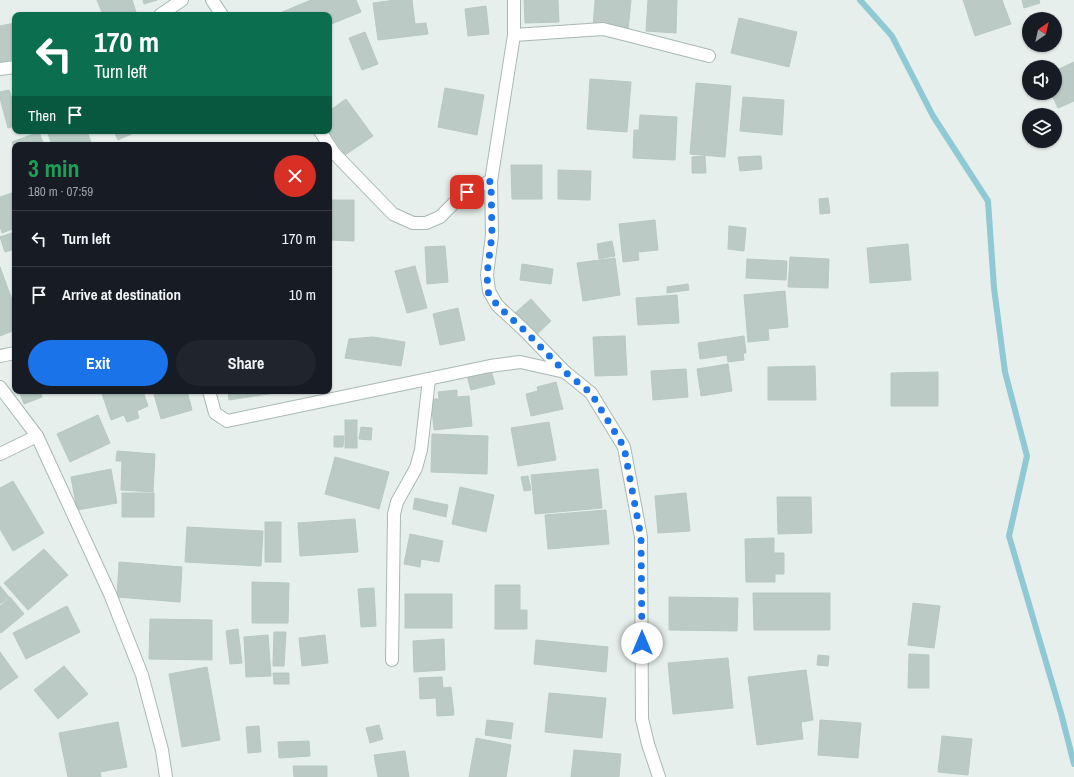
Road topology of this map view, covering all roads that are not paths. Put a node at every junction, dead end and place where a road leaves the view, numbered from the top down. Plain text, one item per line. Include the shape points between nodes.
1 (182, 0) edge
2 (212, 0) edge
3 (514, 0) edge
4 (164, 12) edge
5 (220, 12) edge
6 (514, 35) junction
7 (709, 56) dead end
8 (0, 68) edge
9 (12, 68) edge
10 (332, 150) edge
11 (491, 181) junction
12 (12, 354) edge
13 (0, 356) edge
14 (565, 372) junction
15 (430, 379) junction
16 (0, 387) edge
17 (210, 394) edge
18 (37, 436) junction
19 (0, 454) edge
20 (392, 660) dead end
21 (166, 777) edge
22 (659, 777) edge

1 - 4 street
2 - 5 street
3 - 6 street
6 - 7 street via 603,29
6 - 11 street
8 - 9 street
10 - 11 street via 393,214 413,223 426,223 440,217 459,198
11 - 14 street via 492,235 487,274 488,292 497,305
12 - 13 street
14 - 15 street via 520,362
14 - 22 street via 591,393 624,447 641,537 642,719
15 - 17 street via 227,421 215,413
15 - 20 street via 418,462 397,502 394,514
16 - 18 street
18 - 19 street
18 - 21 street via 110,594 142,675 162,750

